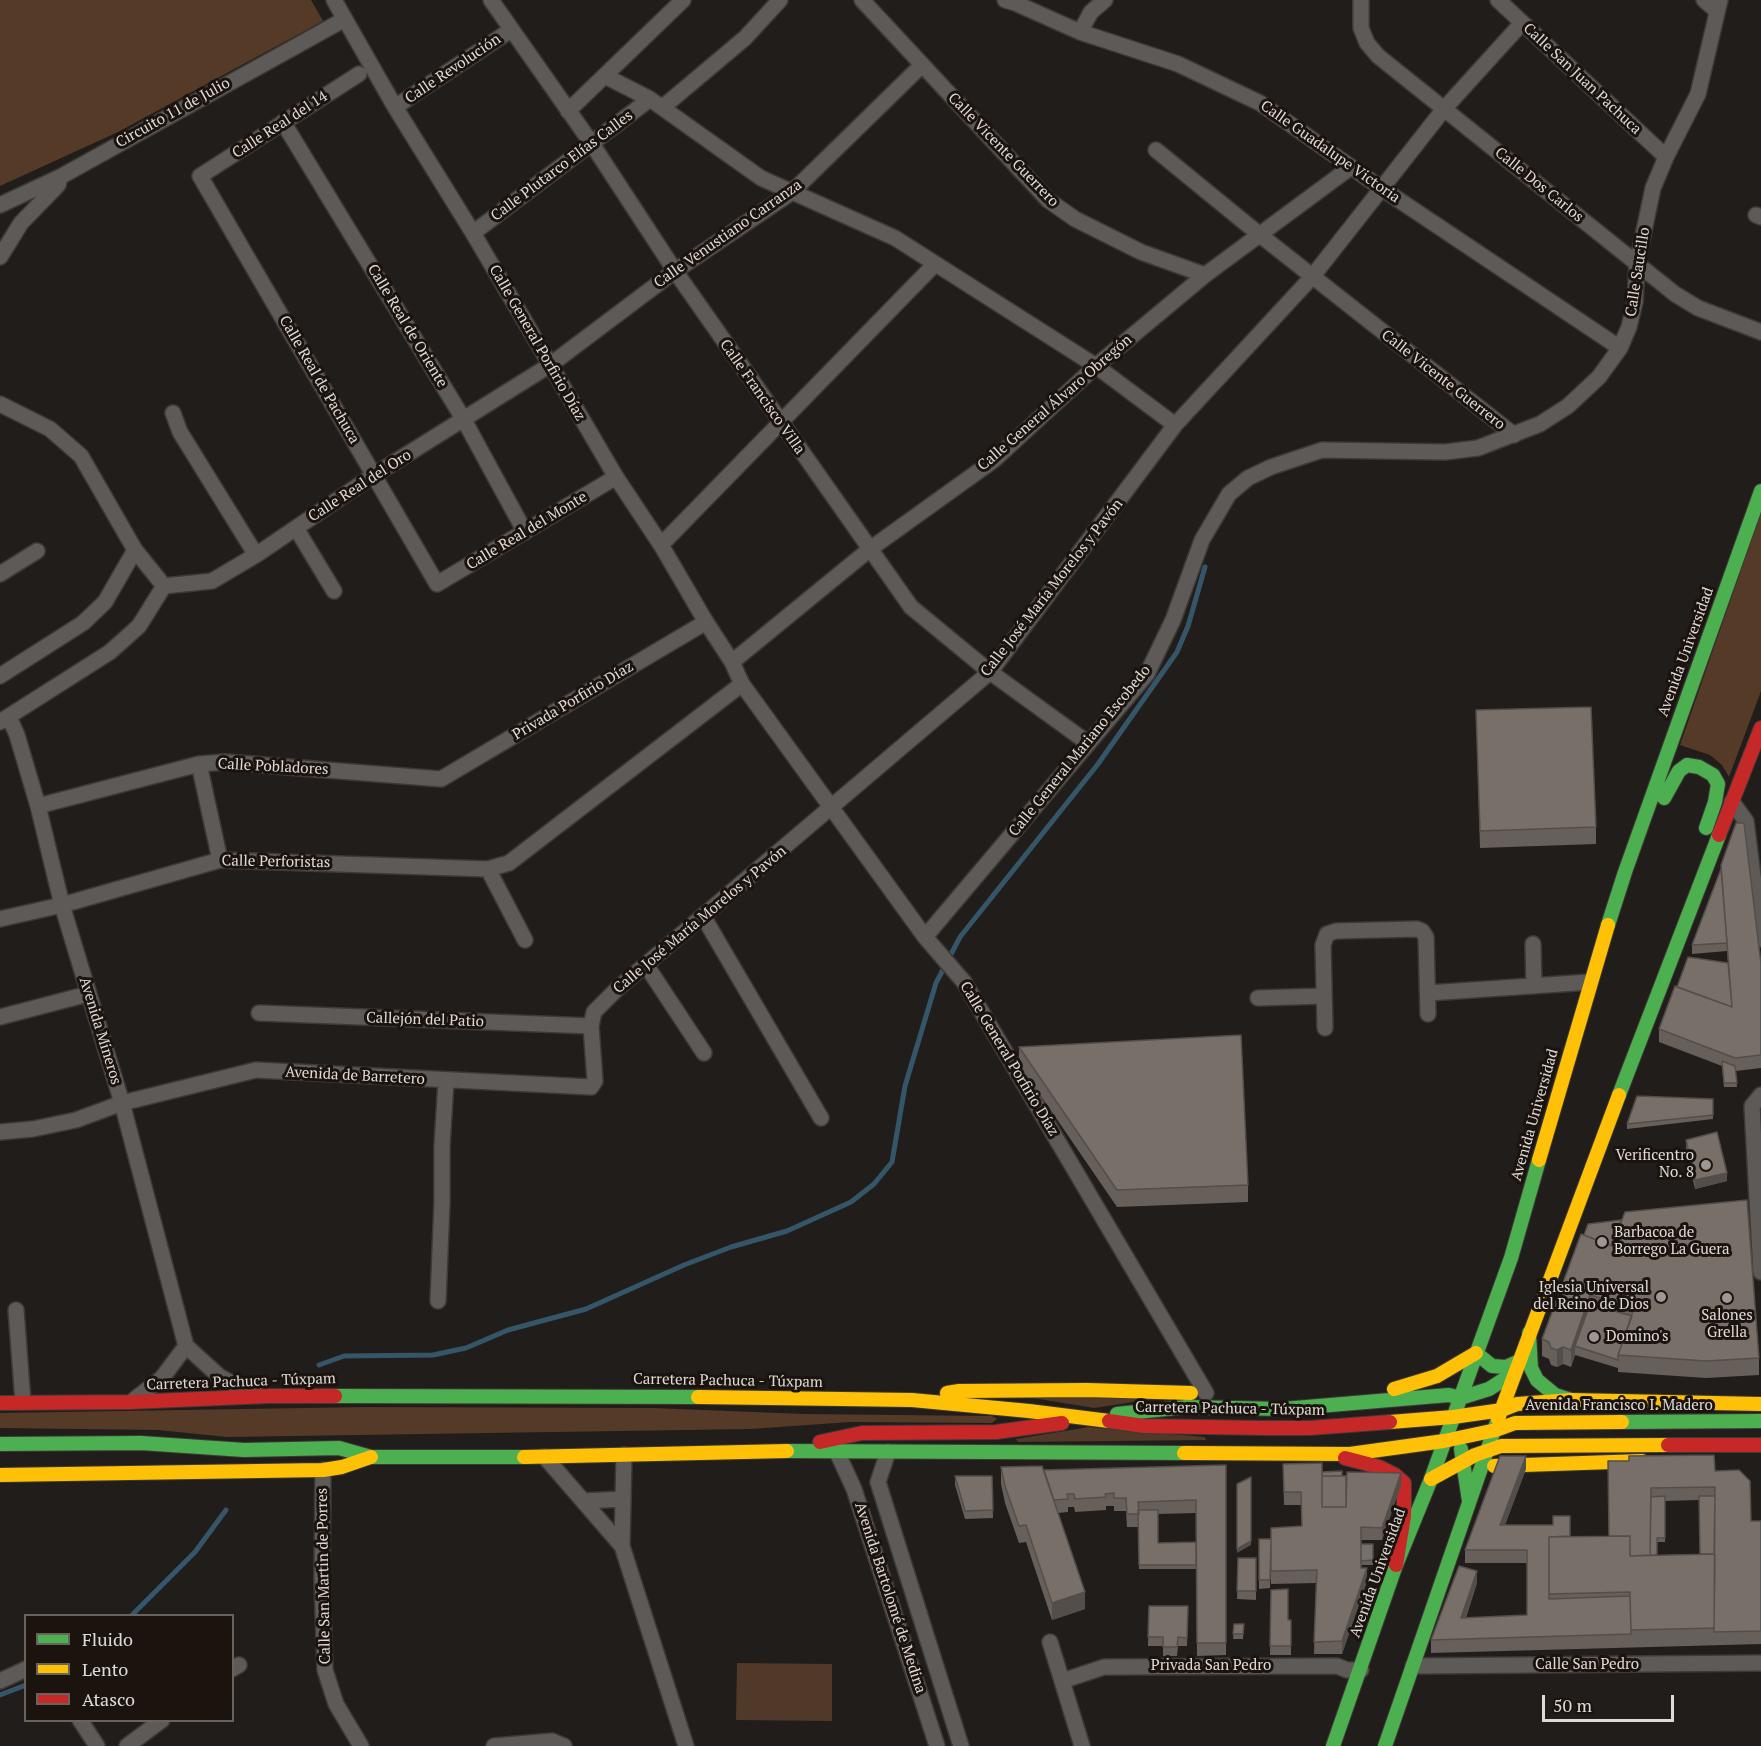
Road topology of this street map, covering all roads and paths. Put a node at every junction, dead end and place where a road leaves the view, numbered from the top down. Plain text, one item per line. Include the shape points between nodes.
1 (333, 0) edge
2 (491, 0) edge
3 (683, 0) edge
4 (780, 0) edge
5 (862, 0) edge
6 (1105, 0) edge
7 (1361, 0) edge
8 (1498, 0) edge
9 (1704, 0) edge
10 (1011, 1) edge
11 (1719, 6) edge
12 (345, 19) junction
13 (1522, 23) junction
14 (511, 30) junction
15 (1080, 32) junction
16 (922, 65) junction
17 (359, 74) dead end
18 (605, 76) junction
19 (656, 103) junction
20 (395, 107) junction
21 (1444, 109) junction
22 (568, 111) junction
23 (283, 122) junction
24 (592, 144) junction
25 (1156, 150) dead end
26 (1666, 157) junction
27 (1351, 167) junction
28 (200, 176) joint
29 (60, 177) junction
30 (1381, 188) junction
31 (792, 192) junction
32 (0, 205) edge
33 (473, 233) junction
34 (1260, 235) junction
35 (0, 257) edge
36 (935, 264) junction
37 (1637, 264) junction
38 (675, 271) junction
39 (1205, 275) junction
40 (1312, 277) junction
41 (1761, 332) edge
42 (1620, 348) junction
43 (550, 365) junction
44 (1096, 366) junction
45 (0, 404) edge
46 (173, 413) dead end
47 (464, 420) junction
48 (780, 423) junction
49 (1176, 425) junction
50 (1514, 435) junction
51 (1271, 467) joint
52 (374, 475) junction
53 (616, 477) junction
54 (1761, 491) edge
55 (296, 528) junction
56 (525, 532) junction
57 (661, 545) junction
58 (870, 549) junction
59 (135, 550) junction
60 (37, 551) dead end
61 (256, 555) junction
62 (0, 574) edge
63 (437, 584) joint
64 (164, 586) junction
65 (334, 591) dead end
66 (706, 622) junction
67 (732, 662) junction
68 (990, 672) junction
69 (0, 675) edge
70 (742, 684) junction
71 (4, 719) edge
72 (1761, 728) edge
73 (1088, 743) junction
74 (199, 764) junction
75 (441, 779) joint
76 (1732, 802) junction
77 (38, 806) junction
78 (833, 807) junction
79 (1700, 844) dead end
80 (220, 860) junction
81 (488, 869) junction
82 (1625, 872) junction
83 (62, 905) junction
84 (703, 916) junction
85 (0, 920) edge
86 (1668, 927) dead end
87 (1761, 939) edge
88 (525, 940) dead end
89 (929, 942) junction
90 (1533, 944) dead end
91 (1668, 963) junction
92 (646, 965) junction
93 (1590, 982) junction
94 (1534, 986) junction
95 (1428, 993) junction
96 (88, 994) junction
97 (1324, 996) junction
98 (1258, 998) dead end
99 (259, 1013) dead end
100 (1428, 1014) dead end
101 (0, 1017) edge
102 (593, 1019) junction
103 (1325, 1028) dead end
104 (704, 1053) dead end
105 (446, 1081) junction
106 (1761, 1095) edge
107 (122, 1103) junction
108 (821, 1118) dead end
109 (0, 1131) edge
110 (1761, 1272) edge
111 (438, 1301) dead end
112 (16, 1310) dead end
113 (1529, 1333) junction
114 (186, 1346) junction
115 (1476, 1353) junction
116 (1516, 1367) junction
117 (1212, 1393) joint
118 (1313, 1393) dead end
119 (1476, 1394) junction
120 (269, 1396) junction
121 (1460, 1398) junction
122 (912, 1400) junction
123 (1571, 1400) junction
124 (23, 1402) junction
125 (130, 1402) junction
126 (0, 1403) edge
127 (1761, 1404) edge
128 (1502, 1410) junction
129 (1484, 1413) junction
130 (1453, 1417) junction
131 (1092, 1419) junction
132 (1761, 1421) edge
133 (1496, 1430) junction
134 (1451, 1439) junction
135 (0, 1444) edge
136 (1761, 1445) edge
137 (776, 1451) junction
138 (1488, 1451) junction
139 (837, 1452) junction
140 (888, 1452) junction
141 (1331, 1454) junction
142 (624, 1455) junction
143 (371, 1457) junction
144 (545, 1457) junction
145 (1657, 1461) edge
146 (1464, 1462) junction
147 (1482, 1466) junction
148 (323, 1470) junction
149 (0, 1475) edge
150 (1429, 1482) junction
151 (623, 1498) junction
152 (584, 1501) junction
153 (1469, 1501) junction
154 (622, 1546) junction
155 (1396, 1565) junction
156 (1050, 1642) dead end
157 (1761, 1663) edge
158 (1413, 1666) junction
159 (24, 1670) edge
160 (1361, 1670) junction
161 (0, 1681) edge
162 (1062, 1681) junction
163 (947, 1699) junction
164 (925, 1707) junction
165 (81, 1722) edge
166 (159, 1722) edge
167 (97, 1746) edge
168 (127, 1746) edge
169 (361, 1746) edge
170 (494, 1746) edge
171 (564, 1746) edge
172 (686, 1746) edge
173 (937, 1746) edge
174 (961, 1746) edge
175 (1082, 1746) edge
176 (1333, 1746) edge
177 (1385, 1746) edge

1 - 12 street, Calle General Porfirio Díaz
2 - 14 street, Calle Francisco Villa
3 - 18 street
4 - 19 street, Calle Plutarco Elías Calles via 745,38
5 - 16 street, Calle Vicente Guerrero
6 - 15 street via 1091,12
7 - 21 street, Calle Dos Carlos via 1367,44
8 - 13 street, Calle San Juan Pachuca
9 - 11 street
10 - 15 street, Calle Guadalupe Victoria
11 - 26 street, Calle Saucillo via 1698,94
12 - 20 street, Calle General Porfirio Díaz
12 - 29 street, Circuito 11 de Julio
13 - 21 street
13 - 26 street, Calle San Juan Pachuca
14 - 20 street, Calle Revolución
14 - 22 street, Calle Francisco Villa
15 - 27 street, Calle Guadalupe Victoria via 1178,64 1251,98
16 - 31 street, Calle Venustiano Carranza
16 - 39 street, Calle Vicente Guerrero via 1048,200 1075,219 1141,252
17 - 23 street, Calle Real del 14
18 - 19 street
18 - 22 street
19 - 24 street, Calle Plutarco Elías Calles
19 - 31 street via 760,178
20 - 33 street, Calle General Porfirio Díaz
21 - 30 street
21 - 37 street, Calle Dos Carlos
22 - 24 street, Calle Francisco Villa
23 - 28 street, Calle Real del 14
23 - 47 street, Calle Real de Oriente
24 - 33 street, Calle Plutarco Elías Calles
24 - 38 street, Calle Francisco Villa
25 - 34 street, Calle Vicente Guerrero
26 - 37 street, Calle Saucillo via 1653,188
27 - 30 street, Calle Guadalupe Victoria
27 - 34 street, Calle General Álvaro Obregón
28 - 52 street, Calle Real de Pachuca
29 - 32 street, Circuito 11 de Julio
29 - 35 street via 58,185 21,223
30 - 40 street, Calle José María Morelos y Pavón
30 - 42 street, Calle Guadalupe Victoria
31 - 36 street via 895,238
31 - 38 street, Calle Venustiano Carranza
33 - 43 street, Calle General Porfirio Díaz
34 - 39 street, Calle General Álvaro Obregón
34 - 40 street, Calle Vicente Guerrero
36 - 44 street
36 - 48 street
37 - 41 street, Calle Dos Carlos via 1698,308
37 - 42 street, Calle Saucillo via 1635,302
38 - 43 street, Calle Venustiano Carranza
38 - 48 street, Calle Francisco Villa
39 - 44 street, Calle General Álvaro Obregón
40 - 49 street, Calle José María Morelos y Pavón
40 - 50 street, Calle Vicente Guerrero
42 - 50 street, Calle Saucillo via 1599,377 1568,406
43 - 47 street, Calle Real del Oro
43 - 53 street, Calle General Porfirio Díaz
44 - 49 street
44 - 58 street, Calle General Álvaro Obregón via 994,459
45 - 59 street via 50,429 81,456
46 - 61 street via 180,432
47 - 52 street, Calle Real del Oro
47 - 56 street, Calle Real de Oriente
48 - 57 street
48 - 58 street, Calle Francisco Villa
49 - 68 street, Calle José María Morelos y Pavón
50 - 51 street, Calle Saucillo via 1478,448 1445,452 1322,450
51 - 73 street, Calle General Mariano Escobedo via 1248,478 1229,494 1202,540 1173,620 1147,674
52 - 55 street, Calle Real del Oro
52 - 63 street, Calle Real de Pachuca
53 - 56 street, Calle Real del Monte
53 - 57 street, Calle General Porfirio Díaz
54 - 82 main road, Avenida Universidad
55 - 61 street, Calle Real del Oro
55 - 65 street
56 - 63 street, Calle Real del Monte
57 - 66 street, Calle General Porfirio Díaz
58 - 67 street, Calle General Álvaro Obregón
58 - 68 street, Calle Francisco Villa via 911,607
59 - 64 street
59 - 69 street via 105,602 83,623
60 - 62 street
61 - 64 street, Calle Real del Oro via 212,581
64 - 71 street via 139,626 110,652
66 - 67 street, Calle General Porfirio Díaz
66 - 75 street, Privada Porfirio Díaz
67 - 70 street, Calle General Porfirio Díaz
68 - 73 street, Calle Francisco Villa
68 - 78 street, Calle José María Morelos y Pavón
70 - 78 street, Calle General Porfirio Díaz
70 - 81 street via 509,863
71 - 77 street, Avenida Mineros via 17,735
72 - 76 main road
73 - 89 street, Calle General Mariano Escobedo
74 - 75 street, Calle Pobladores via 225,762
74 - 77 street, Calle Pobladores
74 - 80 street
76 - 87 street via 1746,821
76 - 91 main road
77 - 83 street, Avenida Mineros
78 - 84 street, Calle José María Morelos y Pavón
78 - 89 street, Calle General Porfirio Díaz
79 - 82 main road via 1718,784 1713,775 1687,765 1672,780 1647,837
80 - 81 street, Calle Perforistas
80 - 83 street, Calle Perforistas
81 - 88 street
82 - 93 main road, Avenida Universidad
83 - 85 street, Calle Perforistas
83 - 96 street, Avenida Mineros
84 - 92 street, Calle José María Morelos y Pavón
84 - 108 street
86 - 91 main road
89 - 117 street, Calle General Porfirio Díaz via 964,982
90 - 94 street
91 - 113 main road
92 - 102 street, Calle José María Morelos y Pavón
92 - 104 street
93 - 94 street
93 - 115 main road, Avenida Universidad via 1511,1258
94 - 95 street
95 - 97 street via 1426,936 1422,931 1336,931 1327,934 1323,945
95 - 100 street
96 - 101 street
96 - 107 street, Avenida Mineros
97 - 98 street
97 - 103 street
99 - 102 street, Callejón del Patio
102 - 105 street, Avenida de Barretero via 595,1081 591,1087
105 - 107 street, Avenida de Barretero via 256,1070
105 - 111 street
106 - 110 street via 1752,1106
107 - 109 street, Avenida de Barretero via 76,1120
107 - 114 street, Avenida Mineros
112 - 124 street
113 - 116 main road
113 - 123 main road via 1531,1368 1538,1380 1555,1395
114 - 120 street via 219,1376
114 - 125 street via 162,1378
115 - 116 main road via 1491,1366
115 - 118 main road via 1437,1376 1398,1389
115 - 119 main road
115 - 121 main road, Avenida Universidad
116 - 119 main road via 1489,1389
116 - 128 main road
117 - 122 main road via 959,1391
119 - 121 main road
119 - 129 main road
120 - 122 main road, Carretera Pachuca - Túxpam
120 - 125 main road, Carretera Pachuca - Túxpam
121 - 130 main road, Avenida Universidad
121 - 131 main road via 1449,1395 1293,1409 1175,1408
122 - 131 main road, Carretera Pachuca - Túxpam
123 - 127 main road, Avenida Francisco I. Madero
123 - 128 main road, Avenida Francisco I. Madero via 1517,1404
124 - 125 main road, Carretera Pachuca - Túxpam
124 - 126 main road, Carretera Pachuca - Túxpam
128 - 129 main road, Avenida Francisco I. Madero
128 - 133 main road
129 - 130 main road, Avenida Francisco I. Madero
129 - 133 main road
130 - 131 main road, Carretera Pachuca - Túxpam via 1298,1428 1144,1426
130 - 134 main road
131 - 137 main road via 996,1432 862,1433
132 - 133 main road, Avenida Francisco I. Madero via 1515,1423
133 - 134 main road, Avenida Francisco I. Madero
133 - 138 main road
134 - 141 main road
134 - 146 main road
134 - 150 main road, Avenida Universidad
135 - 143 main road via 141,1443 244,1450 339,1448
136 - 138 main road via 1540,1444 1501,1446
137 - 139 main road
137 - 142 main road
138 - 146 main road
138 - 147 main road
139 - 140 main road
139 - 164 street, Avenida Bartolomé de Medina via 854,1489
140 - 141 main road
140 - 163 street, Avenida Bartolomé de Medina via 878,1482
141 - 155 main road via 1379,1467 1404,1483 1404,1516
142 - 144 main road
142 - 151 street
143 - 144 main road
143 - 148 main road
144 - 152 street
145 - 147 main road
146 - 150 main road
146 - 153 main road
147 - 153 main road
148 - 149 main road
148 - 169 street, Calle San Martin de Porres via 325,1670 336,1704
150 - 153 main road via 1457,1482
150 - 155 main road, Avenida Universidad
151 - 152 street
151 - 154 street
152 - 154 street
153 - 158 main road
154 - 172 street
155 - 160 main road, Avenida Universidad
156 - 162 street
157 - 158 street, Calle San Pedro
158 - 177 main road
159 - 161 street
160 - 162 street, Privada San Pedro via 1337,1666 1104,1666
160 - 176 main road, Avenida Universidad
162 - 175 street
163 - 164 street
163 - 174 street, Avenida Bartolomé de Medina
164 - 173 street, Avenida Bartolomé de Medina
165 - 167 street
166 - 168 street
170 - 171 street via 552,1741

